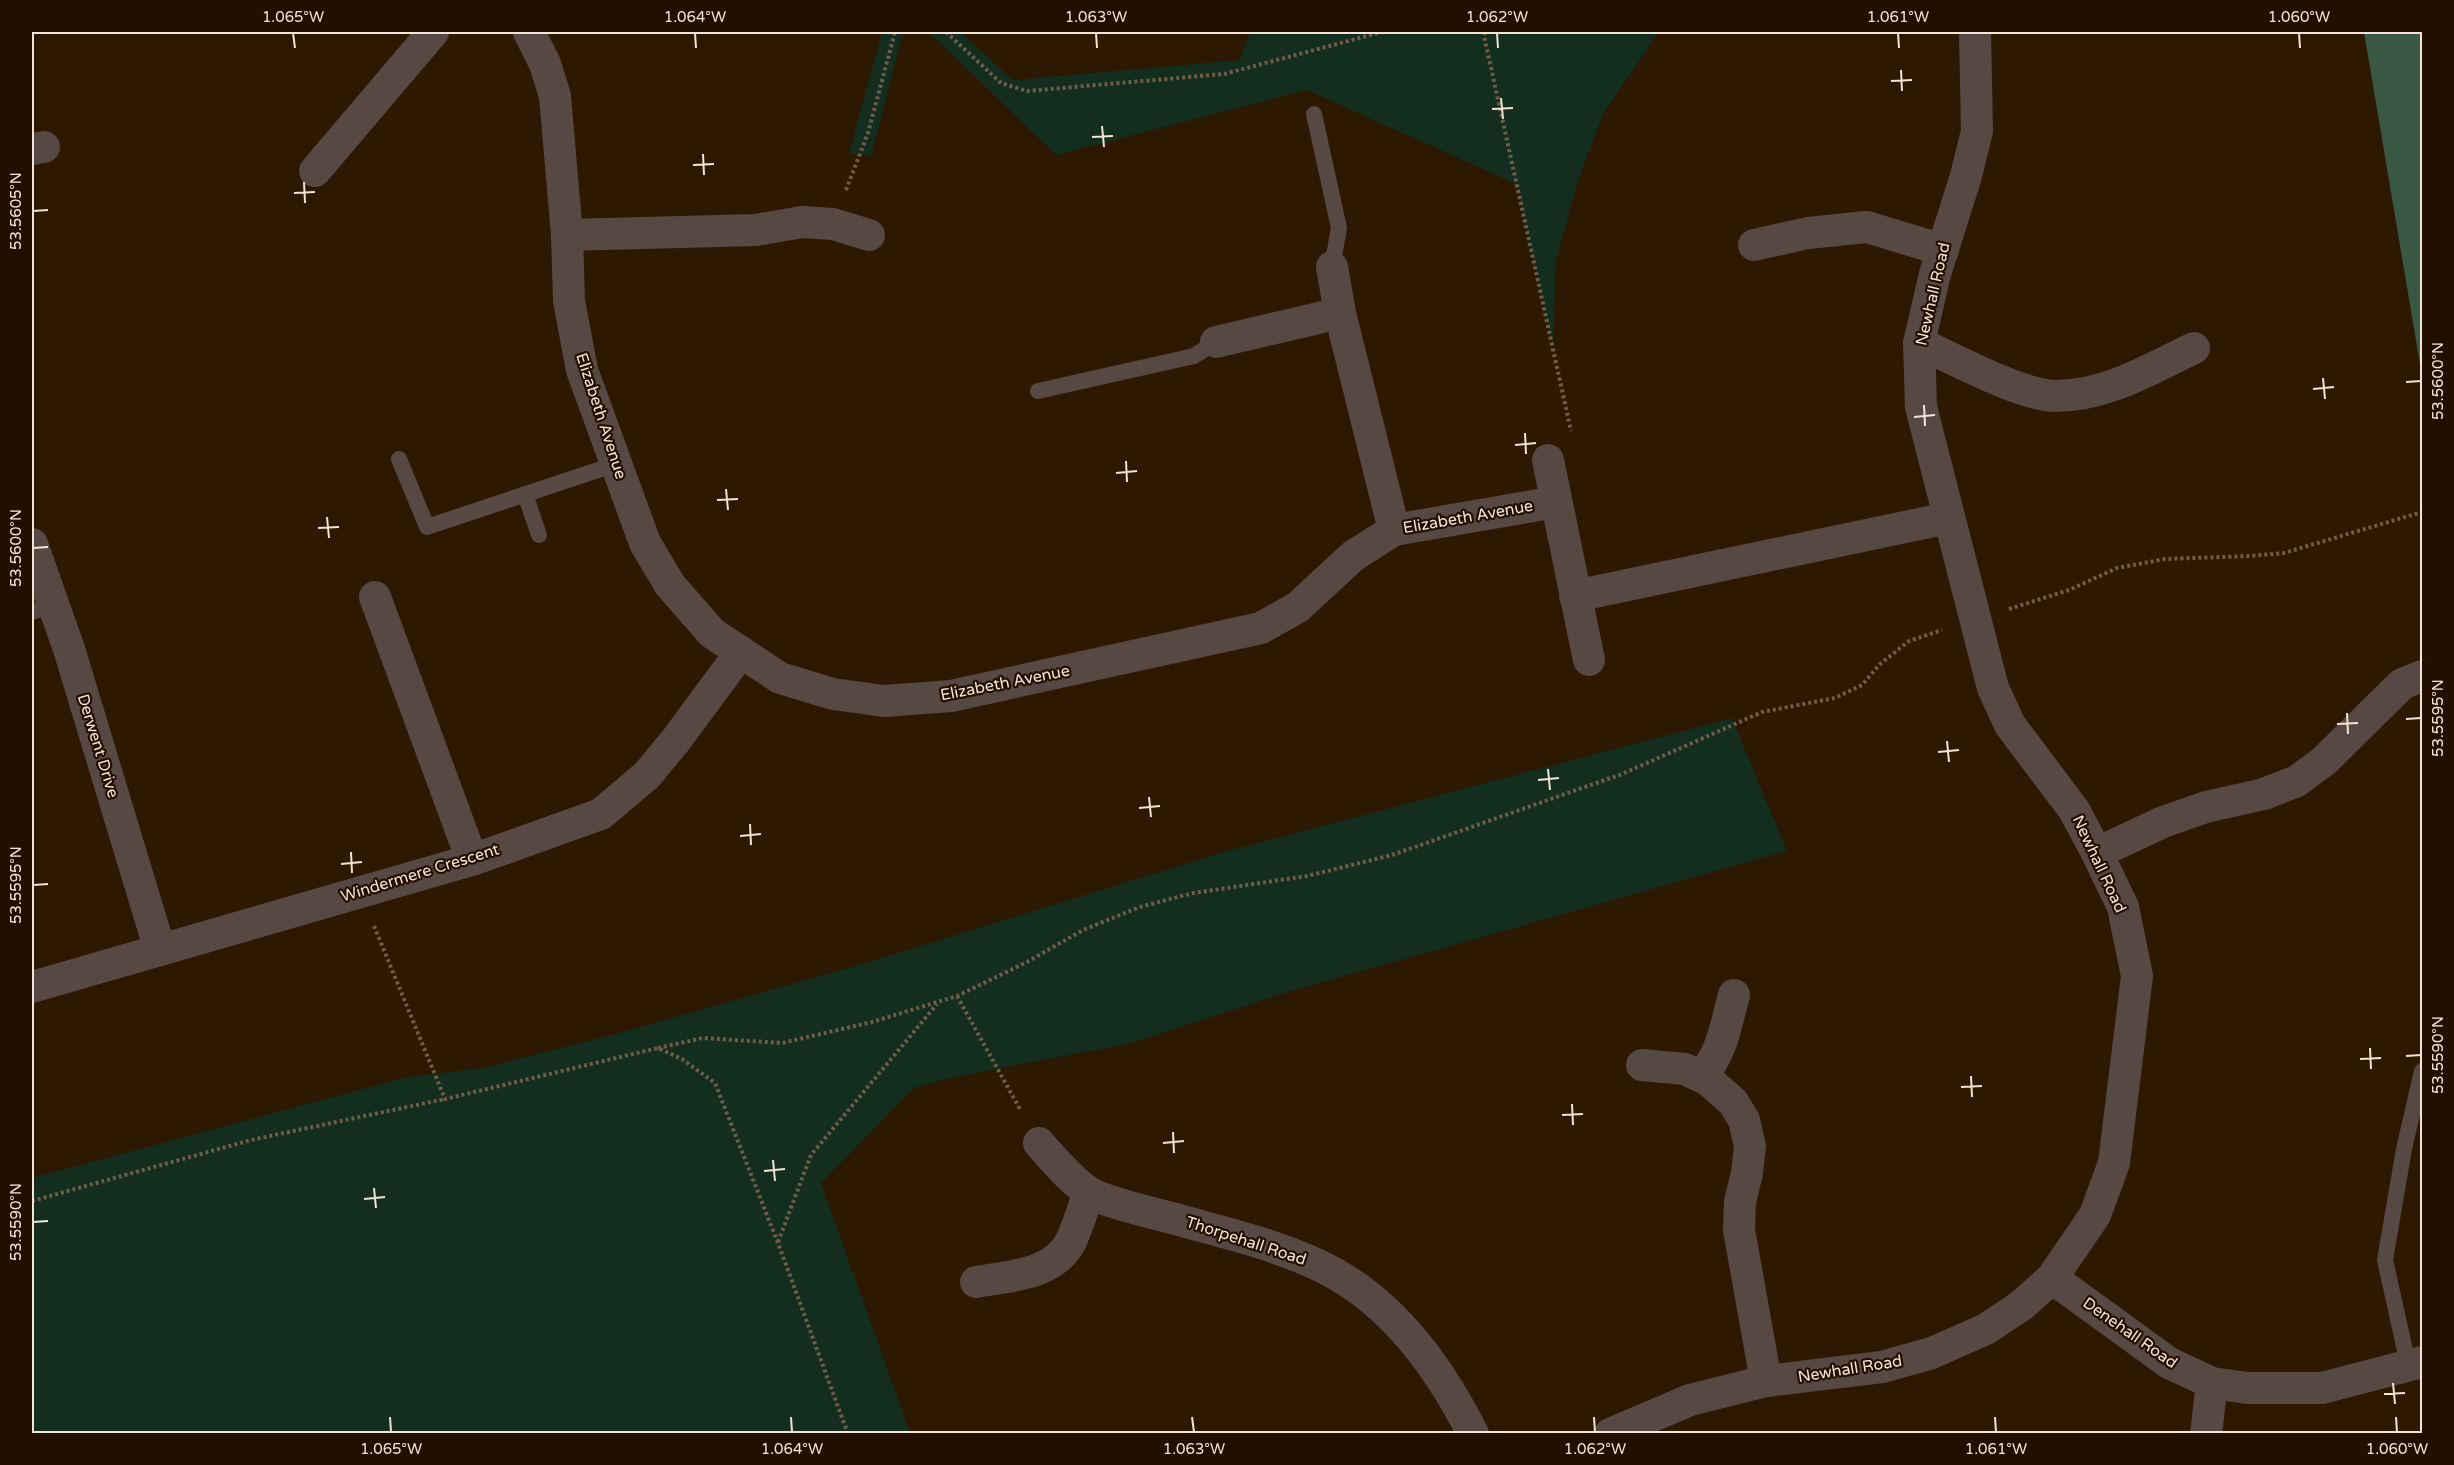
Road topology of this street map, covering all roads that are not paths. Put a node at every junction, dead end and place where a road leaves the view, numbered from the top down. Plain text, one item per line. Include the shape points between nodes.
1 (433, 32) edge
2 (529, 32) edge
3 (1975, 32) edge
4 (1314, 114) dead end
5 (315, 171) dead end
6 (567, 235) junction
7 (869, 235) dead end
8 (1754, 245) dead end
9 (1943, 250) junction
10 (1332, 267) joint
11 (1340, 313) junction
12 (1216, 342) joint
13 (1919, 343) junction
14 (2194, 348) dead end
15 (1038, 391) dead end
16 (399, 459) dead end
17 (1548, 460) road end
18 (616, 464) junction
19 (525, 494) junction
20 (1556, 502) junction
21 (1948, 518) junction
22 (1394, 530) junction
23 (539, 535) dead end
24 (32, 544) edge
25 (1575, 596) junction
26 (375, 597) dead end
27 (42, 609) edge
28 (741, 652) junction
29 (1589, 660) dead end
30 (2422, 676) edge
31 (2097, 853) junction
32 (472, 860) junction
33 (160, 950) junction
34 (32, 987) edge
35 (1734, 995) dead end
36 (1642, 1065) dead end
37 (2422, 1071) edge
38 (1701, 1076) junction
39 (1039, 1143) road end
40 (1089, 1192) junction
41 (2052, 1278) junction
42 (976, 1282) dead end
43 (2415, 1363) edge
44 (1766, 1381) junction
45 (2212, 1383) junction
46 (1473, 1434) edge
47 (1610, 1434) edge
48 (2206, 1434) edge

1 - 5 street
2 - 6 street, Elizabeth Avenue via 555,96
3 - 9 street, Newhall Road via 1977,131
4 - 10 lane via 1339,228
6 - 7 street via 756,230 802,222 833,224
6 - 18 street, Elizabeth Avenue via 569,301 582,370
8 - 9 street via 1867,227
9 - 13 street, Newhall Road
10 - 11 street
11 - 12 street
11 - 22 street
12 - 15 lane via 1194,356
13 - 14 street via 2022,389 2054,396 2116,385
13 - 21 street, Newhall Road via 1921,407
16 - 19 lane via 427,527
17 - 20 street, Elizabeth Avenue
18 - 19 lane
18 - 28 street, Elizabeth Avenue via 645,543 670,585 712,633
19 - 23 lane
20 - 22 street, Elizabeth Avenue
20 - 25 street, Elizabeth Avenue
21 - 25 street
21 - 31 street, Newhall Road via 1993,688 2010,725 2074,810
22 - 28 street, Elizabeth Avenue via 1353,556 1298,607 1261,628 951,696 884,701 833,694 780,678
24 - 27 street, Derwent Drive
25 - 29 street, Elizabeth Avenue
26 - 32 street
27 - 33 street, Derwent Drive via 69,650
28 - 32 street, Windermere Crescent via 654,766 601,814
30 - 31 street via 2402,684 2324,761 2297,781 2163,822
31 - 41 street, Newhall Road via 2123,907 2137,976 2135,998 2114,1163 2095,1215
32 - 33 street, Windermere Crescent
33 - 34 street, Windermere Crescent
35 - 38 street via 1719,1048
36 - 38 street via 1685,1069
37 - 43 lane via 2385,1260
38 - 44 street via 1733,1102 1744,1120 1750,1146 1739,1230
39 - 40 street, Thorpehall Road
40 - 42 street via 1071,1242 1060,1257 1046,1267
40 - 46 street, Thorpehall Road via 1272,1246 1317,1264 1366,1294 1405,1329 1431,1363
41 - 44 street, Newhall Road via 2022,1305 1986,1329 1932,1353 1882,1367
41 - 45 street, Denehall Road via 2169,1363
43 - 45 street, Denehall Road via 2322,1388 2247,1388
44 - 47 street, Newhall Road via 1690,1400
45 - 48 street

